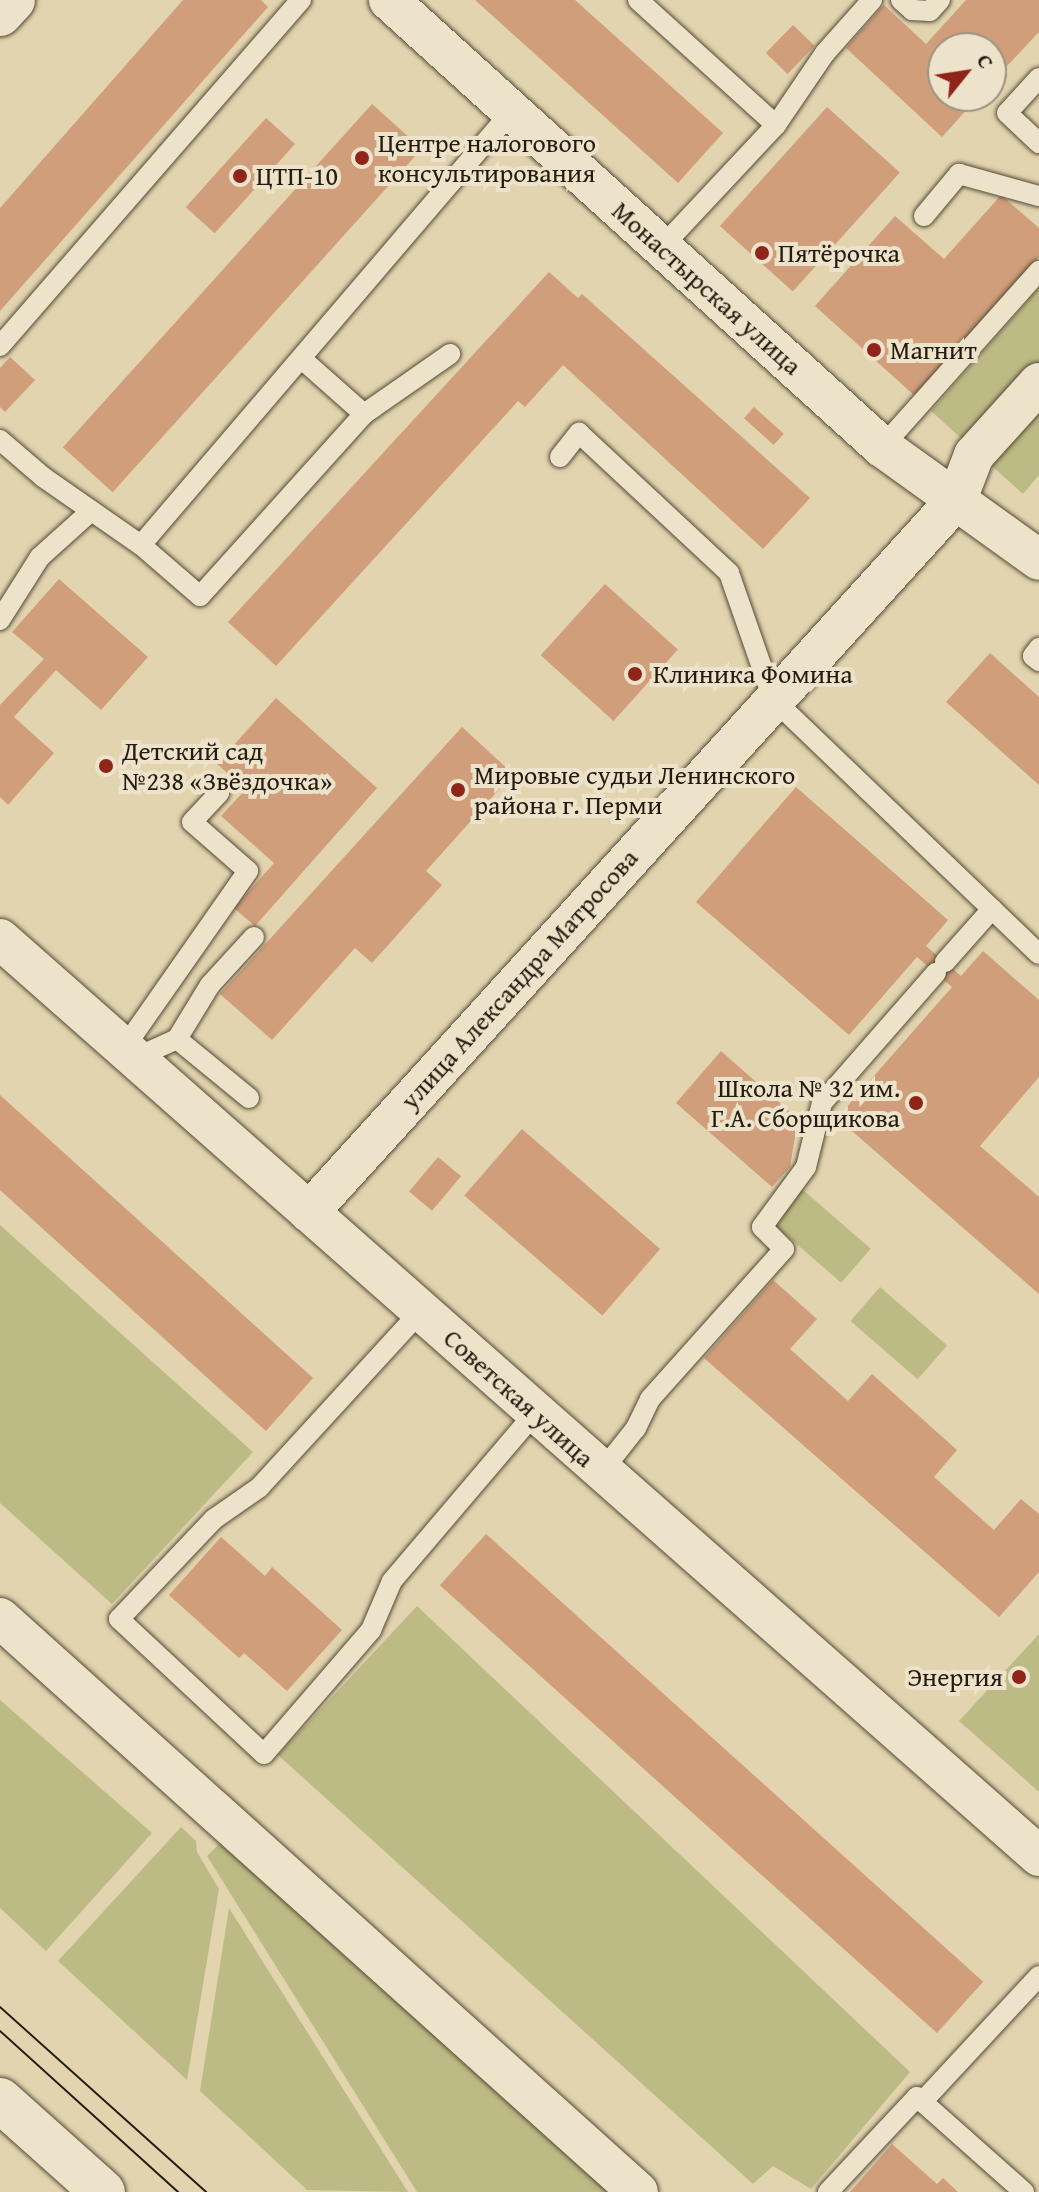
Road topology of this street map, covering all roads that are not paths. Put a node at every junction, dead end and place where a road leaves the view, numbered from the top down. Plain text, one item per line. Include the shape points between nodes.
1 (13, 0) edge
2 (301, 0) edge
3 (389, 0) edge
4 (638, 0) edge
5 (872, 0) edge
6 (901, 0) edge
7 (940, 0) edge
8 (0, 14) edge
9 (1039, 78) edge
10 (512, 111) junction
11 (776, 125) junction
12 (1039, 143) edge
13 (1039, 196) edge
14 (924, 216) dead end
15 (662, 247) junction
16 (1039, 271) edge
17 (0, 346) edge
18 (450, 354) dead end
19 (303, 360) junction
20 (1039, 383) edge
21 (364, 414) junction
22 (0, 440) edge
23 (882, 447) junction
24 (560, 457) dead end
25 (957, 499) junction
26 (91, 511) junction
27 (141, 545) junction
28 (1039, 560) edge
29 (0, 620) edge
30 (1039, 648) edge
31 (1039, 661) edge
32 (773, 699) junction
33 (219, 793) dead end
34 (992, 909) junction
35 (254, 937) dead end
36 (0, 939) edge
37 (1039, 954) edge
38 (177, 1039) junction
39 (129, 1053) junction
40 (249, 1098) dead end
41 (309, 1212) junction
42 (421, 1311) junction
43 (536, 1412) junction
44 (602, 1471) junction
45 (0, 1618) edge
46 (1039, 1856) edge
47 (1039, 1976) edge
48 (0, 2100) edge
49 (922, 2102) junction
50 (103, 2192) edge
51 (638, 2192) edge
52 (828, 2192) edge
53 (1024, 2192) edge

1 - 8 main road
2 - 17 lane
3 - 10 street, Монастырская улица
4 - 11 lane
5 - 11 lane via 825,53
6 - 7 lane via 912,10 930,11
9 - 12 lane via 1007,113
10 - 15 street, Монастырская улица
10 - 19 lane
11 - 15 lane
13 - 14 lane via 959,174
15 - 23 street, Монастырская улица
16 - 23 lane
18 - 21 lane
19 - 21 lane
19 - 27 lane
20 - 25 street, улица Александра Матросова via 974,455
21 - 27 lane via 200,596
22 - 26 lane
23 - 25 street, Монастырская улица
24 - 32 lane via 579,433 729,573
25 - 28 street, Монастырская улица
25 - 32 street, улица Александра Матросова
26 - 27 lane
26 - 29 lane via 40,557
30 - 31 lane via 1033,656
32 - 34 lane
32 - 41 street, улица Александра Матросова
33 - 39 lane via 192,822 248,871
34 - 37 lane
34 - 44 lane via 822,1103 806,1167 762,1227 784,1249 650,1399 636,1428
35 - 38 lane via 210,985
36 - 39 street, Советская улица
38 - 39 lane
38 - 40 lane
39 - 41 street, Советская улица
41 - 42 street, Советская улица
42 - 43 street, Советская улица
42 - 43 lane via 260,1487 214,1519 119,1619 264,1754 371,1630 392,1581
43 - 44 street, Советская улица
44 - 46 street, Советская улица
45 - 51 street
47 - 49 lane
48 - 50 main road
49 - 52 lane via 917,2097
49 - 53 lane

